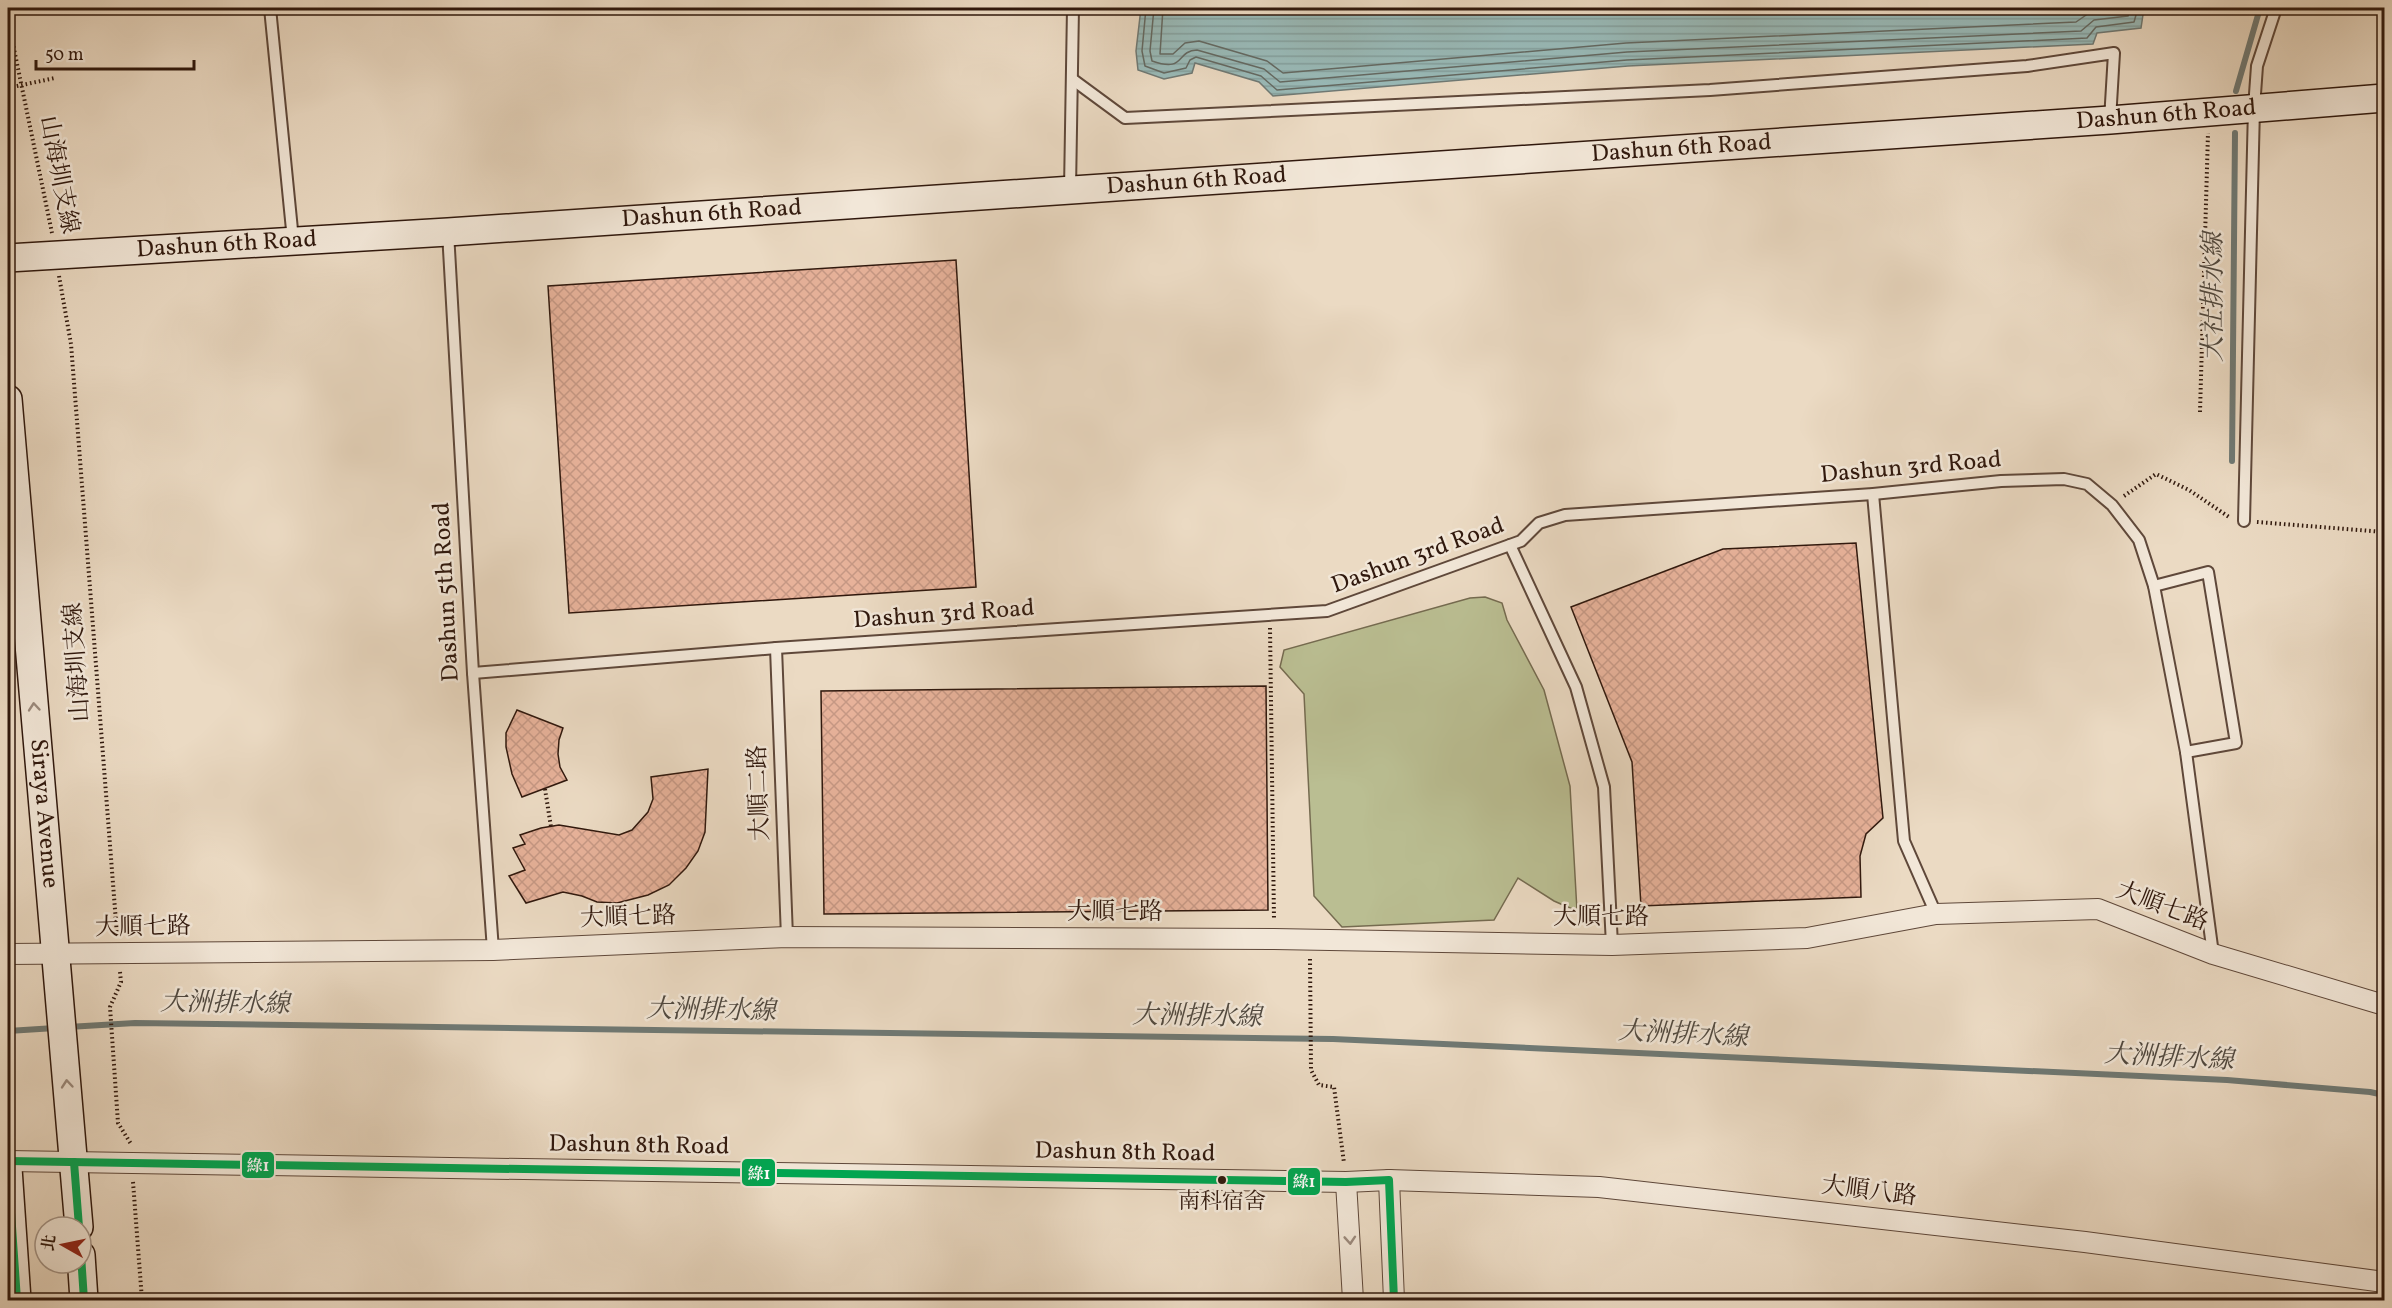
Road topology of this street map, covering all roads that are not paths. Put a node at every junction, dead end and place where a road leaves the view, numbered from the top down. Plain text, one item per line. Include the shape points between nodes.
1 (270, 8) edge
2 (1073, 8) edge
3 (2276, 8) edge
4 (1072, 79) junction
5 (2385, 98) edge
6 (2254, 108) junction
7 (2110, 120) junction
8 (1070, 189) junction
9 (448, 232) junction
10 (293, 240) junction
11 (8, 258) edge
12 (8, 399) edge
13 (1873, 494) junction
14 (2244, 521) dead end
15 (1510, 545) junction
16 (2154, 586) junction
17 (776, 648) junction
18 (472, 673) junction
19 (2186, 752) junction
20 (1936, 914) junction
21 (787, 937) junction
22 (1612, 945) junction
23 (493, 950) junction
24 (8, 954) edge
25 (55, 954) junction
26 (2213, 954) junction
27 (2385, 1005) edge
28 (73, 1152) junction
29 (8, 1161) edge
30 (8, 1168) edge
31 (1389, 1180) junction
32 (1346, 1182) junction
33 (78, 1215) edge
34 (82, 1275) edge
35 (2385, 1282) edge
36 (17, 1300) edge
37 (84, 1300) edge
38 (1353, 1300) edge
39 (1394, 1300) edge

1 - 10 lane
2 - 4 lane
3 - 6 lane via 2257,66
4 - 7 lane via 1125,118 1721,89 2027,66 2114,53
4 - 8 lane
5 - 6 street, Dashun 6th Road
6 - 7 street, Dashun 6th Road
6 - 14 lane
7 - 8 street, Dashun 6th Road
8 - 9 street, Dashun 6th Road
9 - 10 street, Dashun 6th Road
9 - 18 lane, Dashun 5th Road
10 - 11 street, Dashun 6th Road
25 -> 12 street, Siraya Avenue
13 - 15 lane, Dashun 3rd Road via 1565,515 1539,523 1521,541
13 - 16 lane, Dashun 3rd Road via 2001,481 2064,479 2087,484 2112,505 2139,540
13 - 20 lane via 1904,841
15 - 17 lane, Dashun 3rd Road via 1327,611
15 - 22 lane via 1576,687 1604,786
16 - 19 lane, Dashun 3rd Road
16 - 19 lane via 2208,572 2236,743
17 - 18 lane, Dashun 3rd Road
17 - 21 lane, 大順二路
18 - 23 lane, Dashun 5th Road
19 - 26 lane, Dashun 3rd Road
20 - 22 street, 大順七路 via 1808,938
20 - 26 street, 大順七路 via 2098,909
21 - 22 street, 大順七路
21 - 23 street, 大順七路
23 - 25 street, 大順七路
24 - 25 street, 大順七路
28 -> 25 street, Siraya Avenue
26 - 27 street, 大順七路
28 - 29 street
28 - 32 street, Dashun 8th Road via 132,1163
28 - 33 street, Siraya Avenue
30 - 36 street
31 - 32 street, 大順八路
31 - 35 street, 大順八路 via 1599,1187 2085,1242
31 - 39 street
32 -> 38 street
34 - 37 street

